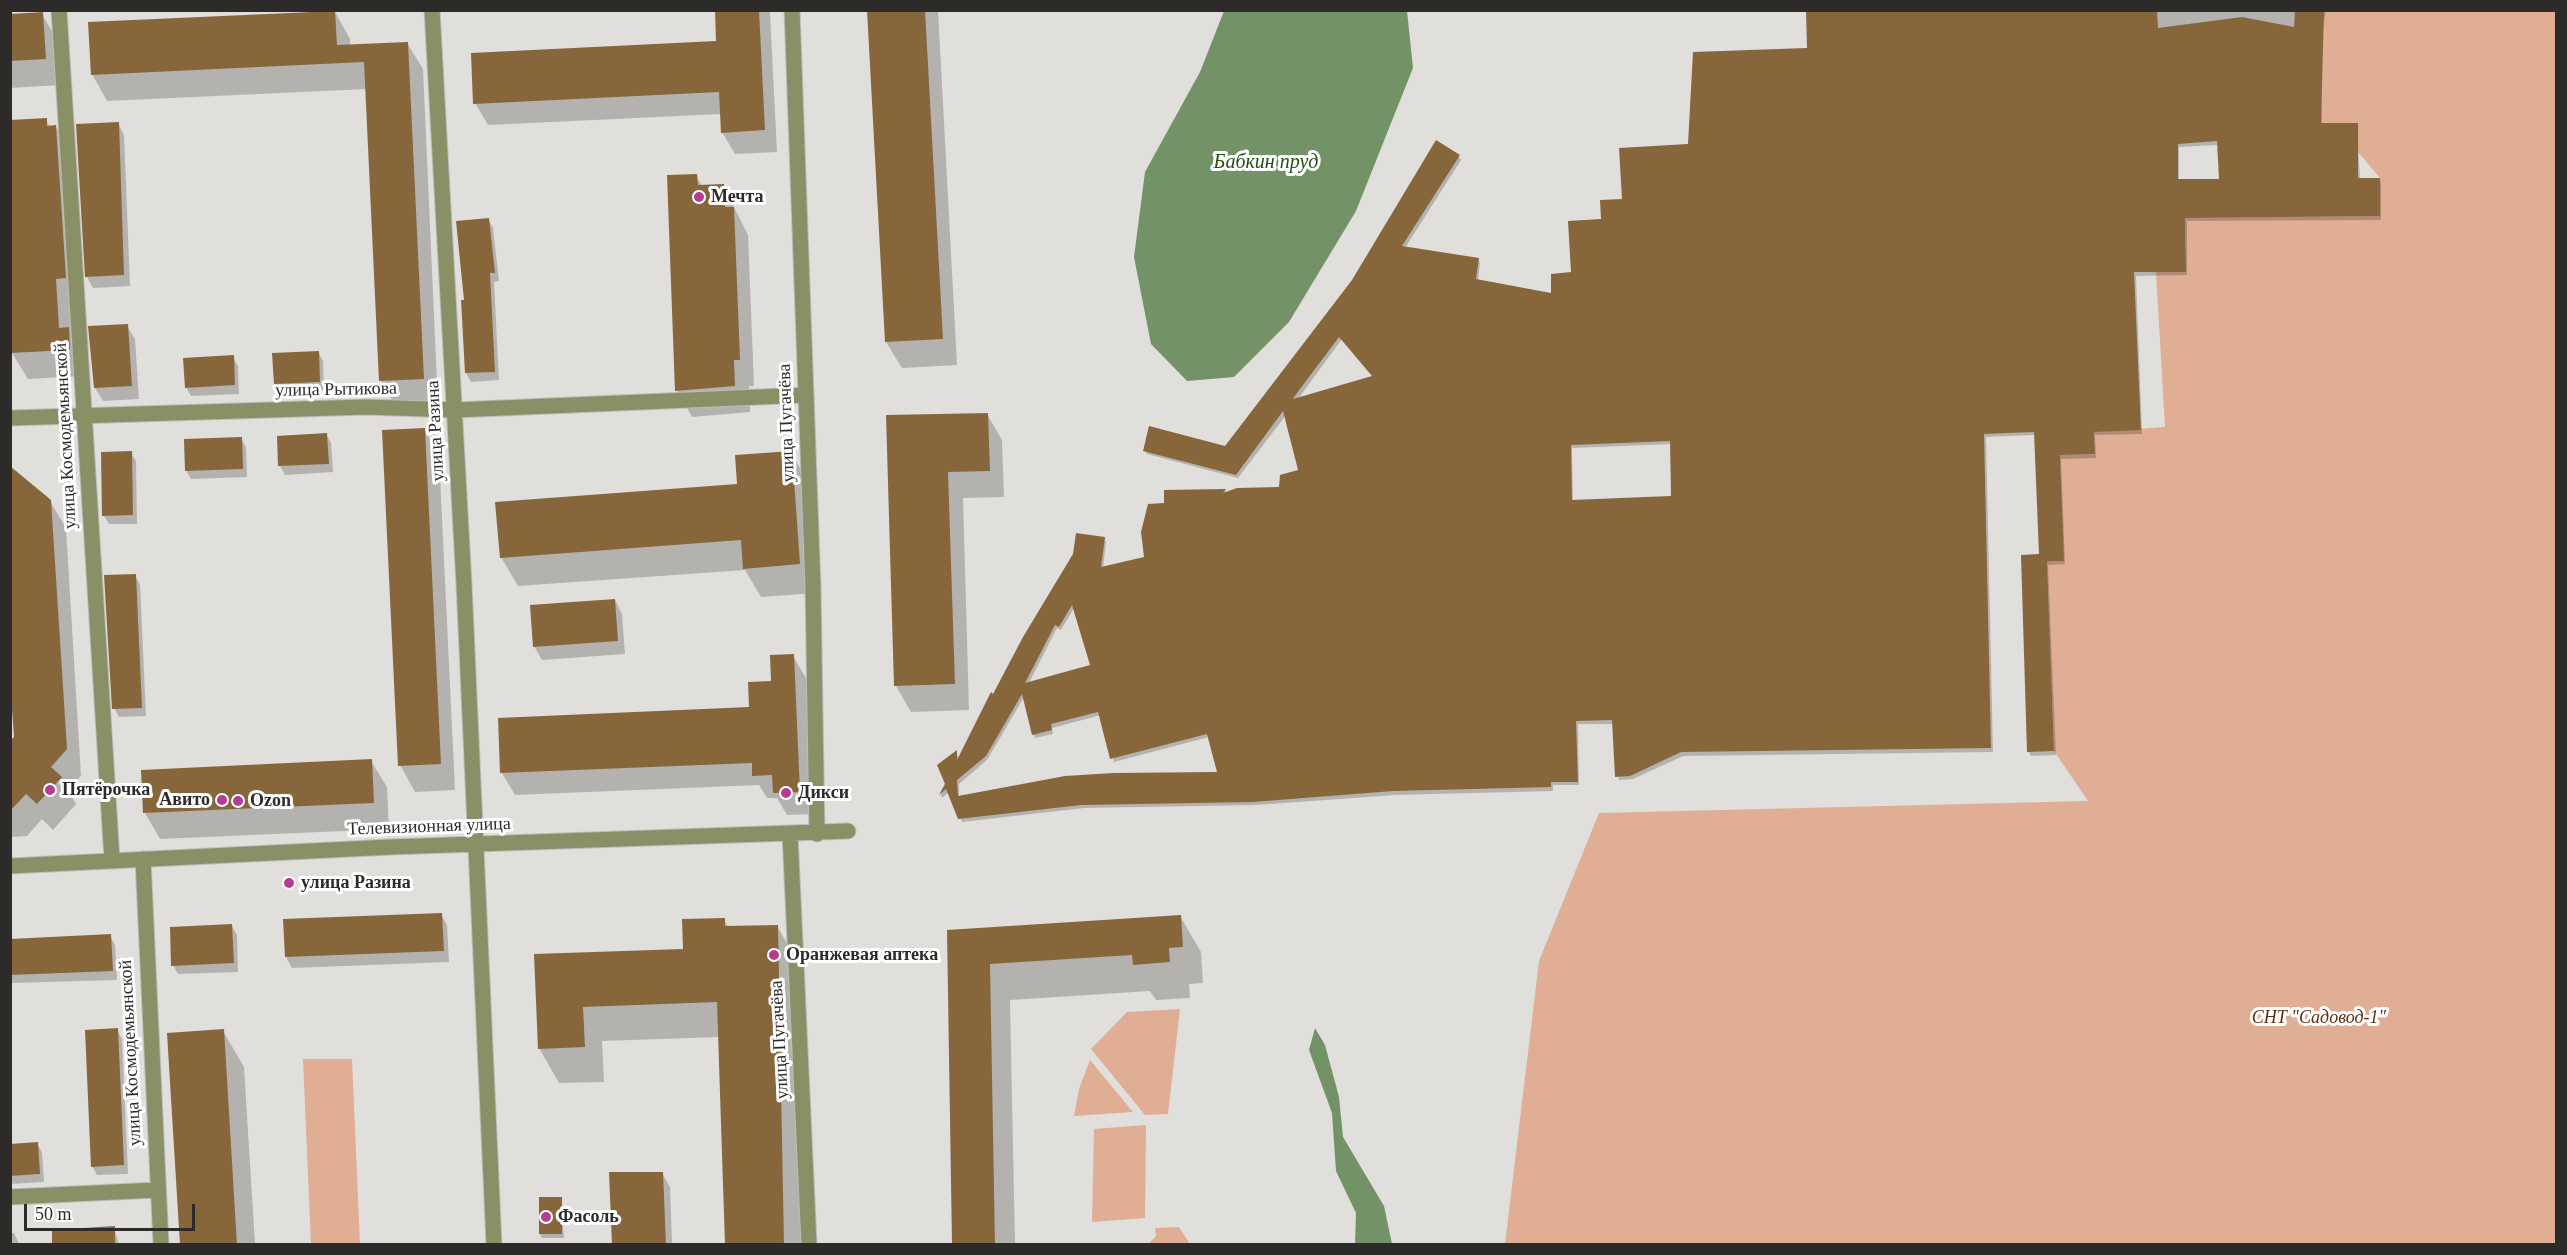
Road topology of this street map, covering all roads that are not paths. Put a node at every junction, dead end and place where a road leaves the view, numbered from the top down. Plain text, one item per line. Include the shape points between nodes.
1 (59, 10) edge
2 (432, 10) edge
3 (792, 10) edge
4 (806, 395) junction
5 (455, 410) junction
6 (85, 416) junction
7 (10, 418) edge
8 (848, 831) dead end
9 (790, 834) junction
10 (817, 834) junction
11 (476, 845) junction
12 (143, 859) junction
13 (112, 860) junction
14 (10, 866) edge
15 (157, 1190) junction
16 (10, 1197) edge
17 (161, 1245) edge
18 (494, 1245) edge
19 (809, 1245) edge

1 - 6 street, улица Космодемьянской
2 - 5 street, улица Разина
3 - 4 street, улица Пугачёва
4 - 5 street, улица Рытикова
4 - 10 street, улица Пугачёва
5 - 6 street, улица Рытикова via 366,407
5 - 11 street, улица Разина
6 - 7 street, улица Рытикова
6 - 13 street, улица Космодемьянской
8 - 10 street, Телевизионная улица
9 - 10 street, Телевизионная улица
9 - 11 street, Телевизионная улица
9 - 19 street, улица Пугачёва
11 - 12 street, Телевизионная улица
11 - 18 street, улица Разина
12 - 13 street, Телевизионная улица
12 - 15 street, улица Космодемьянской
13 - 14 street, Телевизионная улица
15 - 16 street
15 - 17 street, улица Космодемьянской

